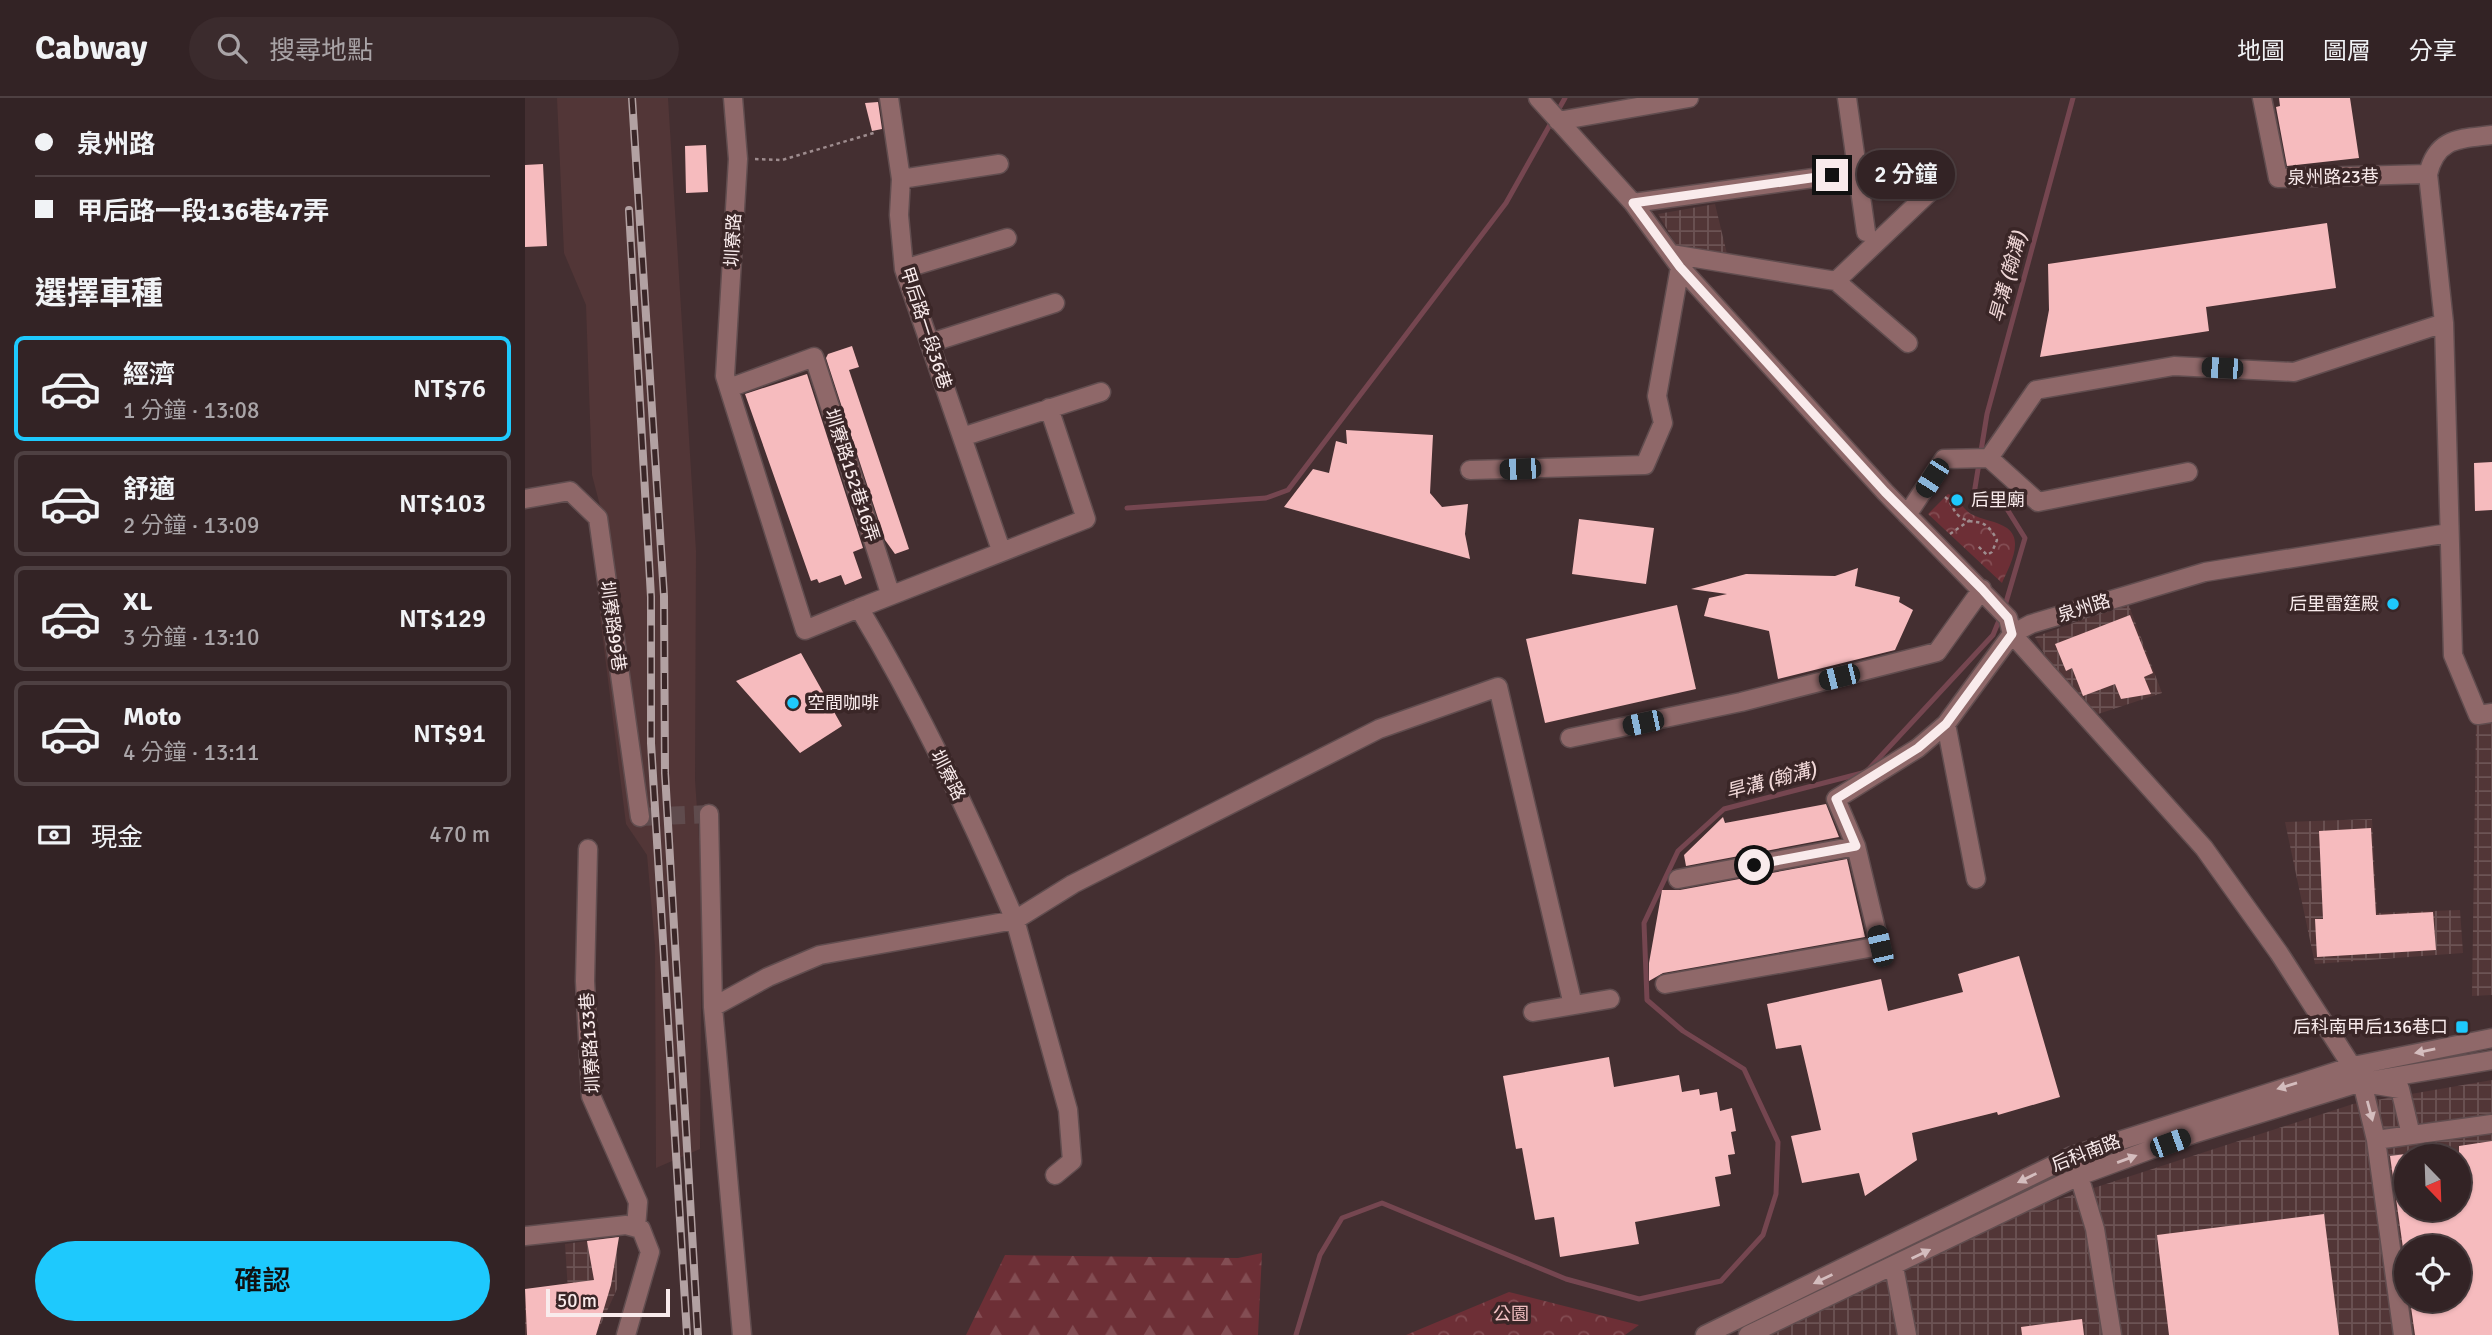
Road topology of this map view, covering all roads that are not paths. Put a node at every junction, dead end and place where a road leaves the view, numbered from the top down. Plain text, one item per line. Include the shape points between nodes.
1 (733, 98) edge
2 (889, 98) edge
3 (1689, 98) edge
4 (1847, 98) edge
5 (2262, 98) edge
6 (1551, 112) edge
7 (2492, 135) edge
8 (999, 164) dead end
9 (1857, 172) junction
10 (2428, 174) junction
11 (901, 179) junction
12 (1936, 186) dead end
13 (1633, 203) junction
14 (1866, 232) dead end
15 (1007, 237) dead end
16 (1675, 260) junction
17 (904, 269) junction
18 (1836, 281) junction
19 (1055, 303) dead end
20 (2444, 323) junction
21 (1908, 342) dead end
22 (930, 344) junction
23 (729, 388) junction
24 (1101, 392) dead end
25 (1049, 408) junction
26 (962, 437) junction
27 (1989, 458) junction
28 (1470, 470) dead end
29 (2188, 472) dead end
30 (525, 499) edge
31 (1907, 515) junction
32 (2449, 533) junction
33 (1001, 550) junction
34 (1982, 589) junction
35 (890, 593) junction
36 (859, 608) junction
37 (2005, 619) junction
38 (2485, 714) edge
39 (1946, 724) junction
40 (1570, 738) dead end
41 (709, 814) dead end
42 (640, 817) dead end
43 (1856, 846) junction
44 (588, 849) dead end
45 (1678, 879) dead end
46 (1976, 880) dead end
47 (1015, 920) junction
48 (1665, 984) dead end
49 (1610, 999) dead end
50 (1573, 1005) junction
51 (713, 1007) junction
52 (1533, 1012) dead end
53 (2492, 1038) edge
54 (2492, 1060) edge
55 (2353, 1066) junction
56 (2362, 1082) junction
57 (2492, 1124) edge
58 (2411, 1135) junction
59 (2376, 1140) junction
60 (2072, 1156) junction
61 (1055, 1175) dead end
62 (2079, 1176) junction
63 (636, 1228) junction
64 (525, 1236) edge
65 (1894, 1267) junction
66 (741, 1328) edge
67 (626, 1335) edge
68 (1705, 1335) edge
69 (1748, 1335) edge
70 (1907, 1335) edge
71 (2112, 1335) edge
72 (2403, 1335) edge

1 - 23 street, 圳寮路 via 738,159 725,376
2 - 11 street, 甲后路一段36巷
3 - 6 street
4 - 9 street
5 - 10 street, 泉州路23巷 via 2278,178
6 - 13 street
7 - 10 street via 2450,140 2432,158
8 - 11 street
9 - 13 street
9 - 14 street
10 - 20 street
11 - 17 street, 甲后路一段36巷
12 - 18 street
13 - 16 street
15 - 17 street
16 - 18 street
16 - 28 street via 1657,396 1663,423 1645,466
16 - 31 street
17 - 22 street, 甲后路一段36巷
18 - 21 street
19 - 22 street
20 - 27 street via 2294,372 2174,366 2036,390
20 - 32 street
22 - 26 street, 甲后路一段36巷
23 - 35 street, 圳寮路152巷16弄 via 814,357
23 - 36 street, 圳寮路 via 805,630
24 - 25 street
25 - 26 street
25 - 33 street via 1086,519
26 - 33 street, 甲后路一段36巷
27 - 29 street via 2038,502
27 - 31 street via 1944,459
30 - 42 street, 圳寮路99巷 via 570,491 598,518
31 - 34 street
32 - 37 street, 泉州路 via 2205,572 2031,624
32 - 38 street via 2453,654
33 - 35 street
34 - 37 street
34 - 40 street via 1937,652 1741,702
35 - 36 street
36 - 47 street, 圳寮路 via 895,668
37 - 39 street
37 - 55 street via 2204,848
39 - 43 street via 1918,748 1836,799
39 - 46 street
41 - 51 street
43 - 45 street
43 - 48 street via 1880,946
44 - 63 street, 圳寮路133巷 via 585,981 591,1096 638,1202
47 - 50 street via 1073,884 1379,729 1498,687
47 - 51 street via 820,955
47 - 61 street, 圳寮路 via 1069,1110 1072,1161
49 - 50 street
50 - 52 street
51 - 66 street
53 -> 55 street, 后科南路
54 - 56 street, 后科南路
55 - 56 street
55 -> 60 street, 后科南路
56 - 58 street via 2400,1089
56 -> 59 street
62 -> 56 street, 后科南路 via 2193,1134
57 - 58 street
58 - 59 street
59 - 72 street
60 - 62 street
60 -> 68 street, 后科南路
65 -> 62 street, 后科南路
62 - 71 street via 2095,1229
63 - 64 street via 626,1225
63 - 67 street, 圳寮路133巷 via 650,1252
65 - 69 street, 后科南路
65 - 70 street

